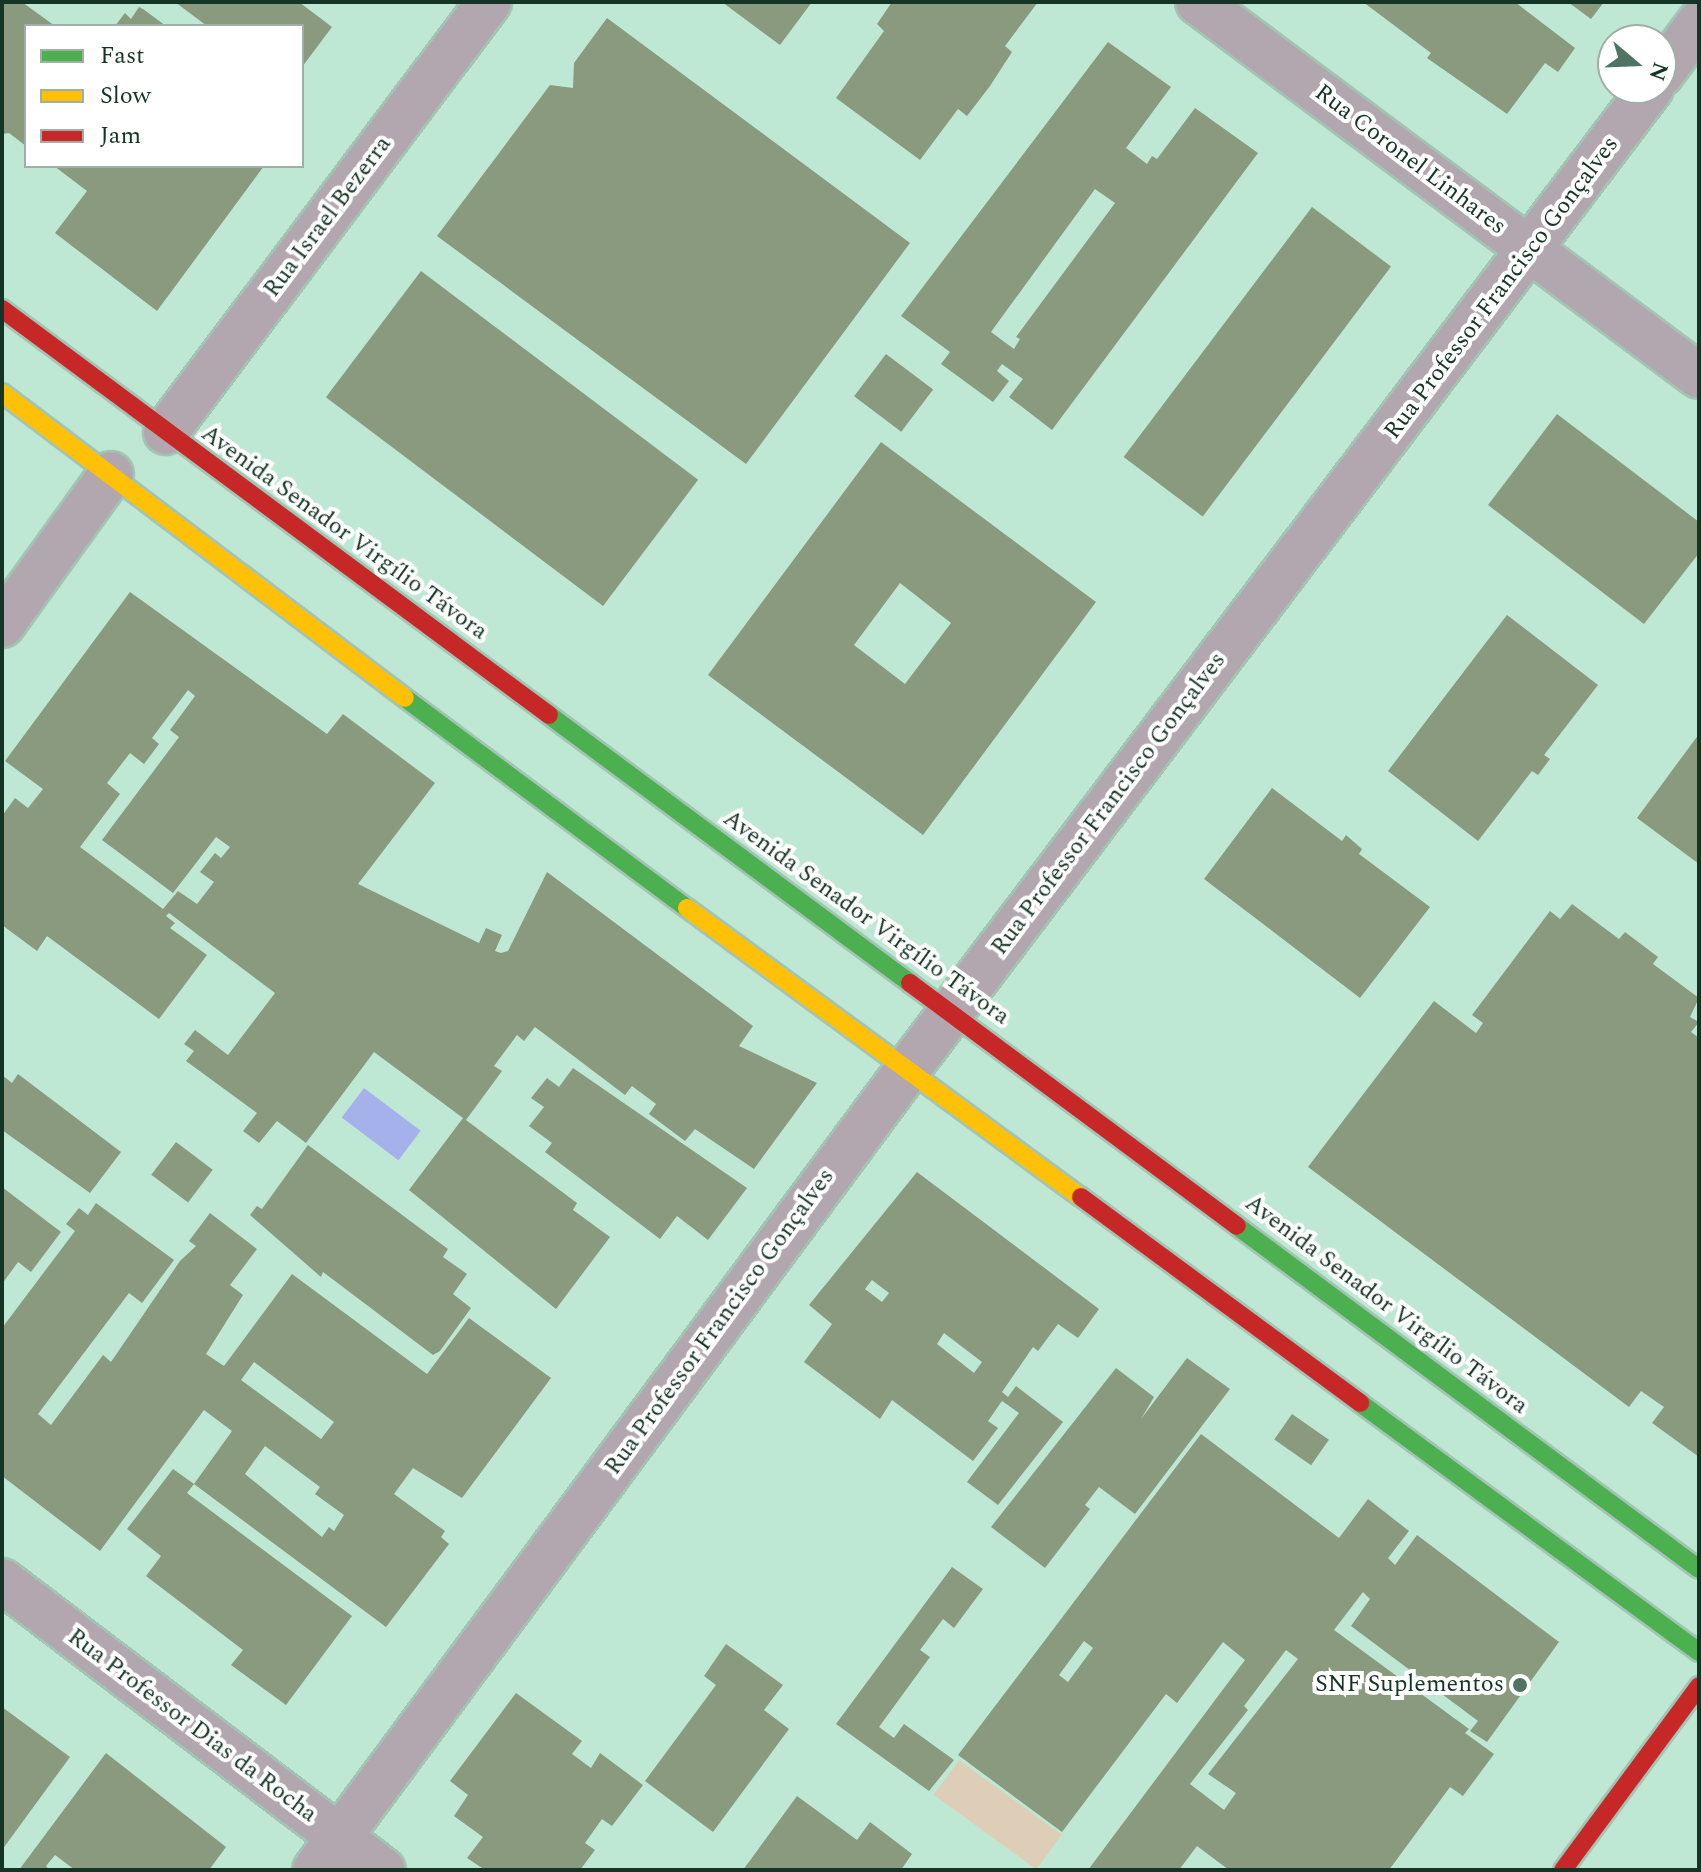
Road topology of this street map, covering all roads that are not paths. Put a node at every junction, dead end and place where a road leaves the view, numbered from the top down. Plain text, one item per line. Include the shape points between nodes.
1 (489, 2) edge
2 (1198, 2) edge
3 (1699, 23) edge
4 (1677, 53) edge
5 (1639, 104) edge
6 (1531, 251) junction
7 (2, 309) edge
8 (1699, 376) edge
9 (2, 393) edge
10 (166, 432) junction
11 (111, 474) junction
12 (2, 625) edge
13 (952, 1010) junction
14 (908, 1069) junction
15 (1699, 1569) edge
16 (2, 1581) edge
17 (1699, 1652) edge
18 (1699, 1686) edge
19 (327, 1854) edge
20 (383, 1870) edge
21 (1563, 1870) edge

1 - 10 street, Rua Israel Bezerra
2 - 6 street, Rua Coronel Linhares
3 - 4 street
5 - 6 street, Rua Professor Francisco Gonçalves
6 - 8 street, Rua Coronel Linhares
6 - 13 street, Rua Professor Francisco Gonçalves
7 - 10 main road, Avenida Senador Virgílio Távora
9 - 11 main road
10 - 13 main road, Avenida Senador Virgílio Távora
11 - 12 street
11 - 14 main road via 529,792
13 - 14 street, Rua Professor Francisco Gonçalves
13 - 15 main road, Avenida Senador Virgílio Távora
14 - 17 main road
14 - 19 street, Rua Professor Francisco Gonçalves
16 - 19 street, Rua Professor Dias da Rocha
18 - 21 main road
19 - 20 street, Rua Professor Dias da Rocha

